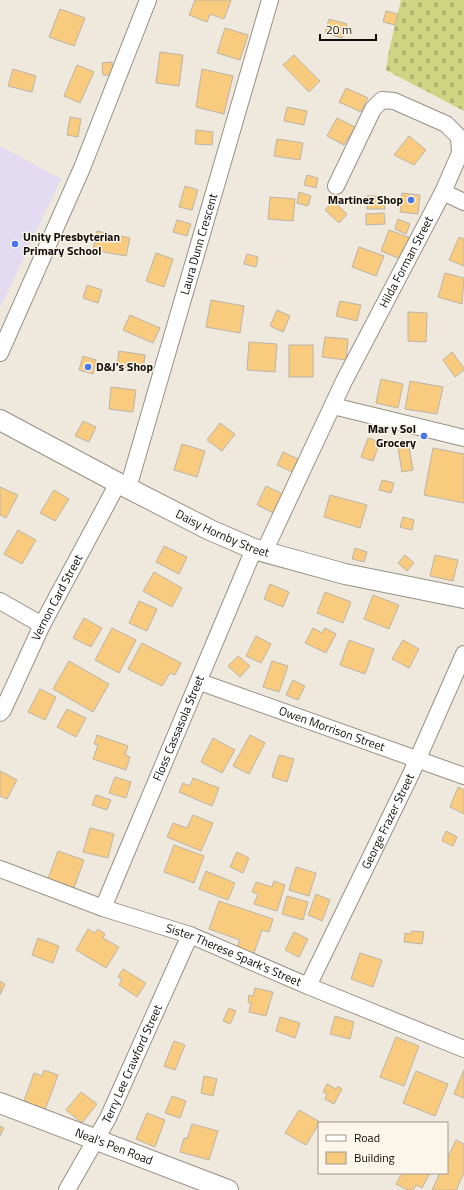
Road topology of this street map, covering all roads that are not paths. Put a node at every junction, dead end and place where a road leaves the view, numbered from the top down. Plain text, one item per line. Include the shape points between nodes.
1 (148, 0) edge
2 (270, 0) edge
3 (336, 186) dead end
4 (443, 192) junction
5 (464, 202) edge
6 (0, 353) edge
7 (333, 406) junction
8 (0, 420) edge
9 (464, 438) edge
10 (123, 485) junction
11 (259, 550) junction
12 (464, 598) edge
13 (0, 601) edge
14 (42, 625) junction
15 (464, 654) edge
16 (200, 682) junction
17 (0, 713) edge
18 (418, 760) junction
19 (464, 776) edge
20 (0, 870) edge
21 (103, 908) junction
22 (190, 935) junction
23 (308, 986) junction
24 (464, 1049) edge
25 (0, 1103) edge
26 (97, 1139) junction
27 (67, 1190) edge
28 (228, 1190) edge

1 - 6 street via 82,168
2 - 10 street, Laura Dunn Crescent
3 - 4 street, Hilda Forman Street via 373,109 382,100 394,100 446,124 459,136 460,153
4 - 5 street
4 - 7 street, Hilda Forman Street
7 - 9 street
7 - 11 street, Hilda Forman Street
8 - 10 street, Daisy Hornby Street
10 - 11 street, Daisy Hornby Street via 210,530
10 - 14 street, Vernon Card Street
11 - 12 street, Daisy Hornby Street via 345,574
11 - 16 street, Floss Cassasola Street
13 - 14 street
14 - 17 street, Vernon Card Street
15 - 18 street, George Frazer Street
16 - 18 street, Owen Morrison Street
16 - 21 street, Floss Cassasola Street
18 - 19 street, Owen Morrison Street
18 - 23 street, George Frazer Street
20 - 21 street, Sister Therese Spark's Street
21 - 22 street, Sister Therese Spark's Street
22 - 23 street, Sister Therese Spark's Street
22 - 26 street, Terry Lee Crawford Street via 112,1111
23 - 24 street, Sister Therese Spark's Street
25 - 26 street, Neal's Pen Road
26 - 27 street, Terry Lee Crawford Street
26 - 28 street, Neal's Pen Road

